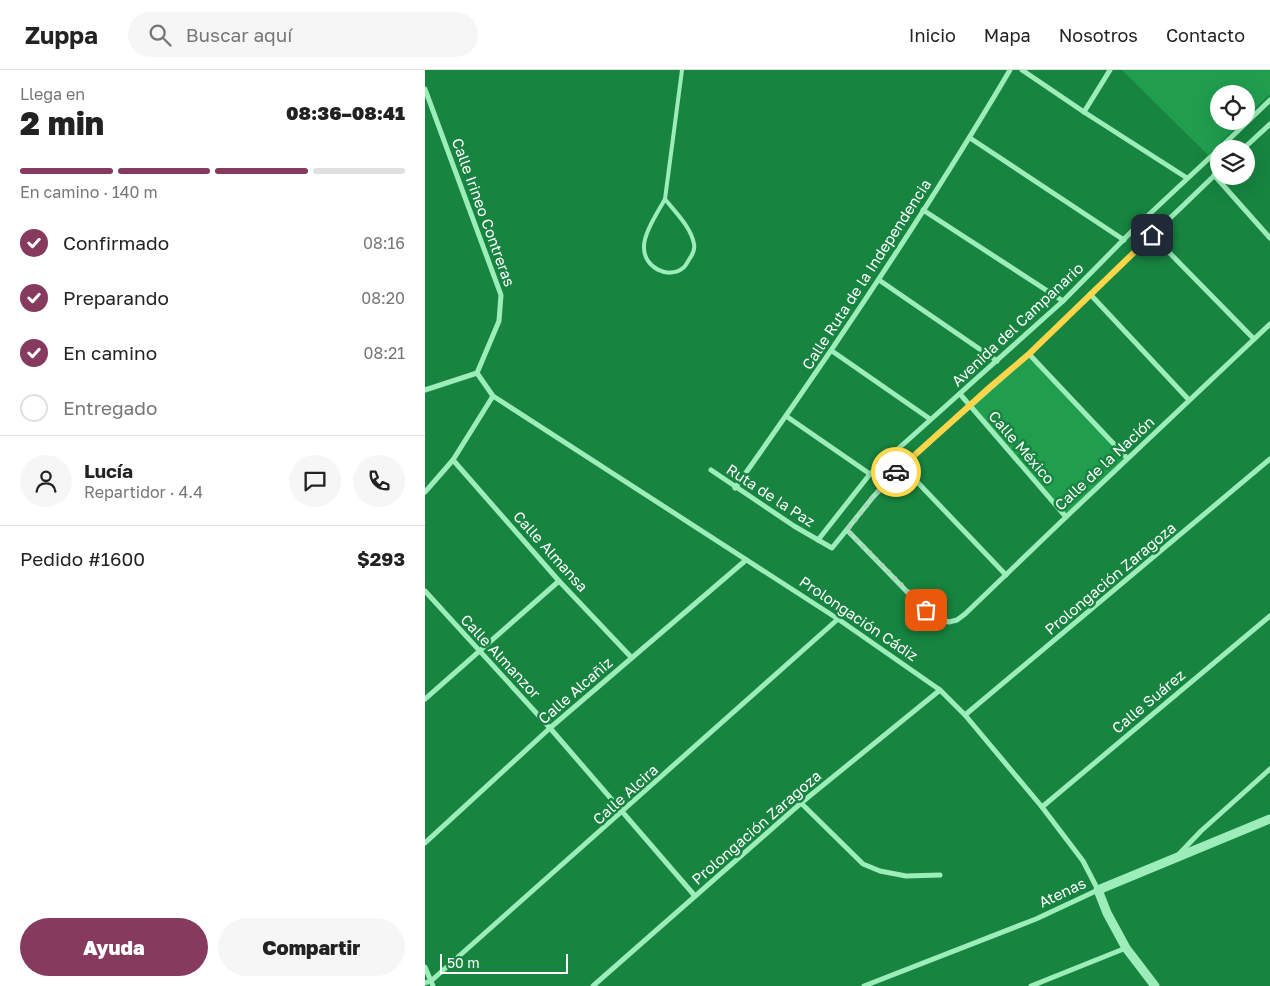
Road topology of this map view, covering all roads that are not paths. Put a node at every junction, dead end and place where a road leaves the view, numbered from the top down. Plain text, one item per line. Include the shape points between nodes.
1 (682, 70) edge
2 (1010, 70) edge
3 (1022, 70) edge
4 (1111, 70) edge
5 (425, 89) edge
6 (1270, 100) edge
7 (1084, 112) junction
8 (1270, 124) edge
9 (970, 138) junction
10 (1228, 140) edge
11 (1253, 140) edge
12 (1210, 157) edge
13 (1187, 178) junction
14 (1210, 179) edge
15 (1226, 185) edge
16 (665, 199) junction
17 (923, 210) junction
18 (1141, 222) junction
19 (1152, 235) junction
20 (1270, 238) edge
21 (1124, 240) junction
22 (879, 280) junction
23 (1090, 294) junction
24 (1063, 301) junction
25 (1270, 324) edge
26 (1254, 339) junction
27 (832, 351) junction
28 (1029, 354) junction
29 (997, 361) junction
30 (477, 373) junction
31 (425, 390) edge
32 (960, 394) junction
33 (493, 396) junction
34 (1189, 400) junction
35 (969, 405) junction
36 (786, 416) junction
37 (930, 419) junction
38 (1127, 458) junction
39 (453, 460) junction
40 (1269, 462) edge
41 (902, 466) junction
42 (711, 470) dead end
43 (870, 474) junction
44 (735, 488) junction
45 (425, 492) edge
46 (1066, 516) junction
47 (835, 518) joint
48 (847, 530) junction
49 (818, 540) junction
50 (746, 560) junction
51 (1006, 575) junction
52 (559, 581) junction
53 (425, 591) edge
54 (1270, 616) edge
55 (838, 619) junction
56 (479, 651) junction
57 (631, 657) junction
58 (940, 690) junction
59 (425, 699) edge
60 (965, 715) junction
61 (550, 728) junction
62 (1270, 769) edge
63 (801, 803) junction
64 (1042, 807) junction
65 (623, 812) junction
66 (1270, 819) edge
67 (425, 844) edge
68 (1177, 857) junction
69 (940, 874) dead end
70 (1098, 890) junction
71 (695, 896) junction
72 (1126, 948) junction
73 (425, 967) edge
74 (425, 983) edge
75 (432, 983) edge
76 (593, 986) edge
77 (864, 986) edge
78 (1031, 986) edge
79 (1155, 986) edge

1 - 16 lane
2 - 9 street, Calle Ruta de la Independencia
3 - 7 street
4 - 7 street
5 - 30 street, Calle Irineo Contreras via 501,296 499,321
6 - 10 street, Avenida del Campanario
7 - 13 street
8 - 11 street
9 - 17 street, Calle Ruta de la Independencia
9 - 21 street
12 - 13 street, Avenida del Campanario
13 - 18 street, Avenida del Campanario
14 - 19 street, Avenida del Campanario
15 - 20 street
16 - 16 lane via 691,234 695,246 693,256 684,268 672,273 650,266 643,248
17 - 22 street, Calle Ruta de la Independencia
17 - 24 street
18 - 19 street
18 - 21 street, Avenida del Campanario
19 - 23 street, Avenida del Campanario
19 - 26 street
21 - 24 street, Avenida del Campanario
22 - 27 street, Calle Ruta de la Independencia
22 - 29 street
23 - 28 street, Avenida del Campanario
23 - 34 street
24 - 29 street, Avenida del Campanario
25 - 26 street, Calle de la Nación
26 - 34 street, Calle de la Nación
27 - 36 street, Calle Ruta de la Independencia
27 - 37 street
28 - 35 street, Avenida del Campanario
28 - 38 street
29 - 32 street, Avenida del Campanario
30 - 31 street
30 - 33 street
32 - 35 street, Calle México
32 - 37 street, Avenida del Campanario
33 - 39 street
33 - 50 street, Prolongación Cádiz
34 - 38 street, Calle de la Nación
35 - 41 street, Avenida del Campanario
35 - 46 street, Calle México
36 - 43 street
36 - 44 street, Calle Ruta de la Independencia
37 - 43 street, Avenida del Campanario
38 - 46 street, Calle de la Nación
39 - 45 street
39 - 52 street, Calle Almansa
40 - 60 street, Prolongación Zaragoza
41 - 48 street, Avenida del Campanario
41 - 51 street
42 - 44 street, Ruta de la Paz
43 - 47 street, Avenida del Campanario
44 - 49 street, Ruta de la Paz
46 - 51 street, Calle de la Nación
47 - 49 street, Ruta de la Paz
48 - 49 street, Ruta de la Paz via 833,548
48 - 51 street, Calle de la Nación via 916,601 936,618 949,622 965,614
50 - 55 street, Prolongación Cádiz
50 - 57 street, Calle Alcañiz
52 - 56 street
52 - 57 street, Calle Almansa
53 - 56 street, Calle Almanzor
54 - 64 street, Calle Suárez
55 - 58 street, Prolongación Cádiz
55 - 65 street, Calle Alcira
56 - 59 street
56 - 61 street, Calle Almanzor
57 - 61 street, Calle Alcañiz
58 - 60 street, Prolongación Cádiz
58 - 63 street, Prolongación Zaragoza
60 - 64 street, Prolongación Cádiz
61 - 65 street, Calle Almanzor
61 - 67 street, Calle Alcañiz
62 - 68 street
63 - 69 street via 863,864 906,876
63 - 71 street, Prolongación Zaragoza
64 - 70 street, Prolongación Cádiz via 1083,861
65 - 71 street, Calle Almanzor
65 - 75 street, Calle Alcira
66 - 68 street, Atenas
68 - 70 street, Atenas
70 - 72 street, Prolongación Cádiz
70 - 77 street, Atenas via 1002,933
71 - 76 street, Prolongación Zaragoza
72 - 78 street
72 - 79 street, Prolongación Cádiz
73 - 75 street
74 - 75 street, Calle Alcira

